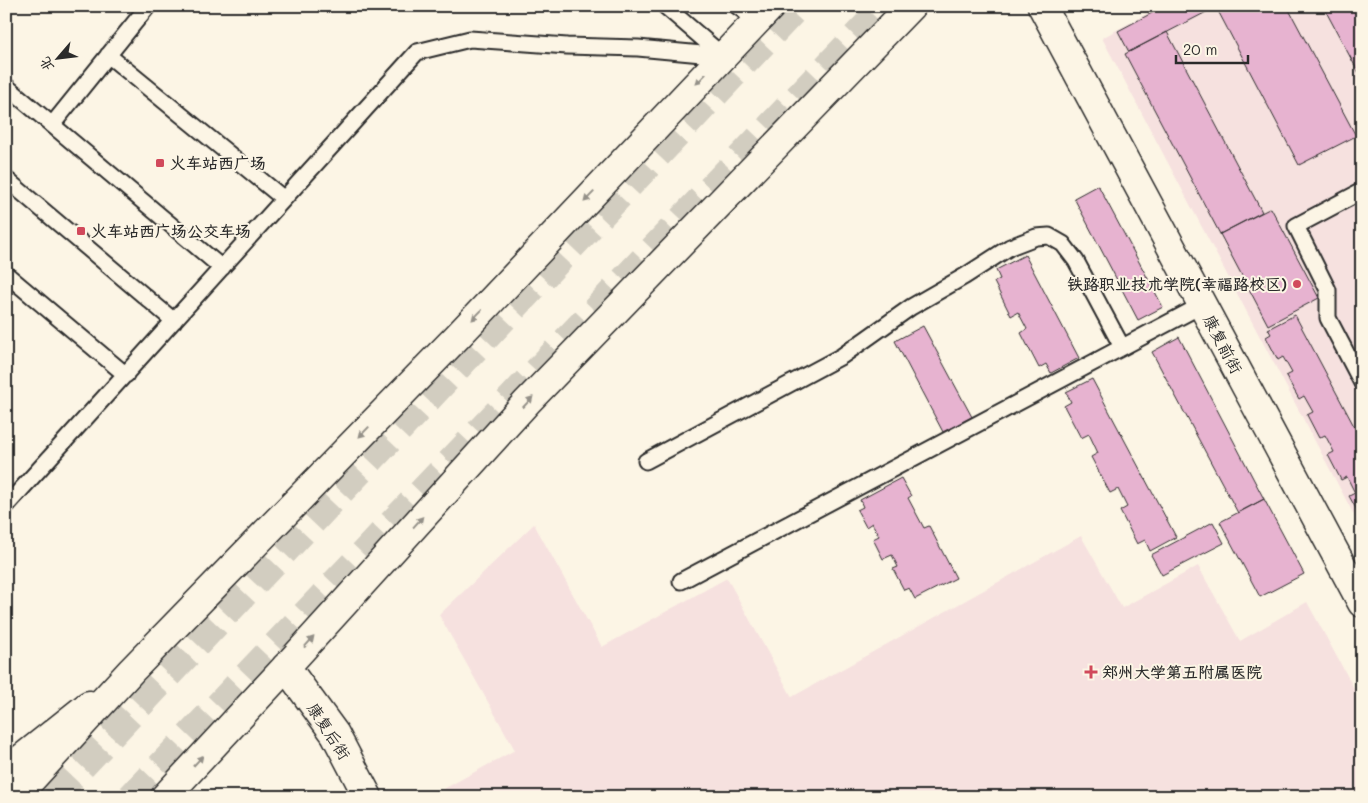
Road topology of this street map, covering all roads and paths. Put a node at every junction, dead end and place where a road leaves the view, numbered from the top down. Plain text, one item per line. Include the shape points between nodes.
1 (148, 6) edge
2 (665, 6) edge
3 (911, 6) edge
4 (1042, 6) edge
5 (755, 11) edge
6 (108, 55) junction
7 (723, 56) junction
8 (6, 86) edge
9 (52, 125) junction
10 (6, 179) edge
11 (1362, 191) edge
12 (284, 199) junction
13 (222, 268) junction
14 (6, 274) edge
15 (1202, 305) junction
16 (174, 321) junction
17 (1122, 347) junction
18 (126, 375) junction
19 (1362, 383) edge
20 (646, 461) dead end
21 (6, 506) edge
22 (681, 581) dead end
23 (1362, 603) edge
24 (286, 667) junction
25 (131, 671) junction
26 (6, 771) edge
27 (170, 792) edge
28 (15, 797) edge
29 (368, 797) edge

1 - 6 lane
2 - 7 lane
24 -> 3 main road via 527,402
4 - 15 main road, 康复前街
5 - 7 main road
6 - 9 lane
6 - 12 lane
7 - 12 lane via 470,39 417,52
7 -> 25 main road via 457,337
8 - 9 lane
9 - 13 lane
10 - 16 lane
11 - 19 lane via 1296,226 1328,290 1328,318
12 - 13 lane
13 - 16 lane
14 - 18 lane
15 - 17 lane
15 - 23 main road, 康复前街
16 - 18 lane
17 - 20 lane via 1076,261 1063,244 1049,236 1036,237 1010,247 911,307 842,356
17 - 22 lane
18 - 21 lane
27 -> 24 main road
24 - 29 main road, 康复后街 via 335,734
25 - 26 main road
25 - 28 main road

